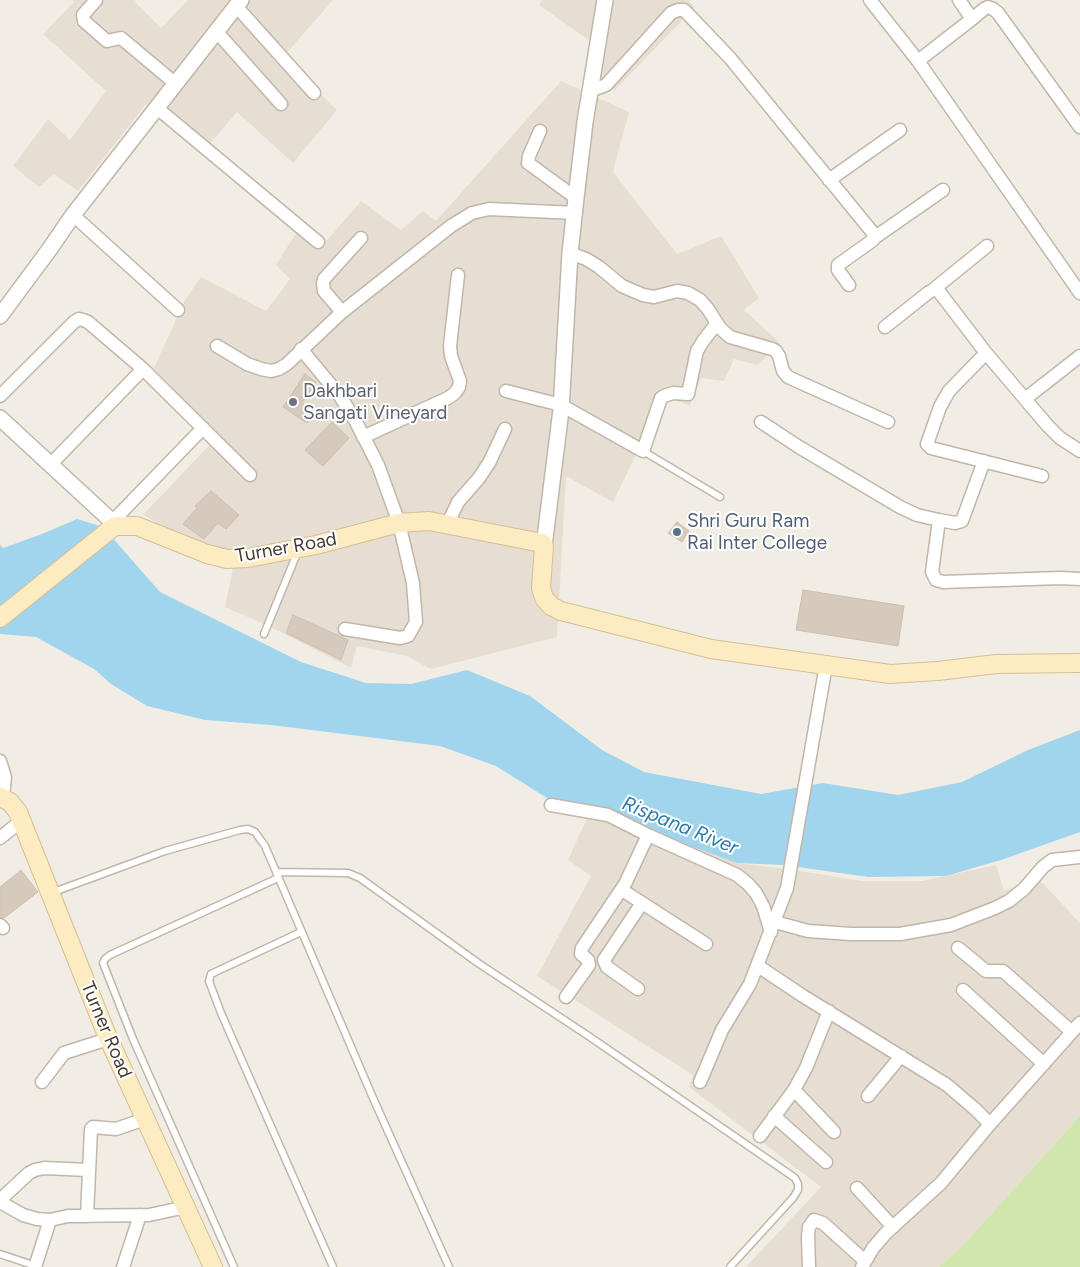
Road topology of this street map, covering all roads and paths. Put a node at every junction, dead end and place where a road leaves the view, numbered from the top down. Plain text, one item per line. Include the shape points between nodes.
1 (96, 0) edge
2 (605, 0) edge
3 (870, 0) edge
4 (959, 0) edge
5 (238, 3) edge
6 (972, 19) junction
7 (216, 31) junction
8 (918, 62) junction
9 (176, 84) junction
10 (590, 91) junction
11 (314, 93) dead end
12 (281, 104) dead end
13 (157, 108) junction
14 (1080, 127) edge
15 (900, 130) dead end
16 (540, 131) dead end
17 (829, 180) junction
18 (943, 190) dead end
19 (576, 198) junction
20 (576, 213) junction
21 (73, 214) junction
22 (361, 238) dead end
23 (874, 238) junction
24 (318, 242) dead end
25 (987, 246) dead end
26 (570, 253) junction
27 (458, 275) dead end
28 (849, 286) dead end
29 (934, 289) junction
30 (1080, 293) edge
31 (2, 309) edge
32 (178, 310) dead end
33 (342, 312) junction
34 (717, 323) junction
35 (885, 328) dead end
36 (217, 346) dead end
37 (301, 349) junction
38 (986, 352) junction
39 (1080, 356) edge
40 (143, 369) junction
41 (506, 391) dead end
42 (0, 396) edge
43 (1025, 399) junction
44 (561, 405) junction
45 (0, 418) edge
46 (761, 422) dead end
47 (888, 422) dead end
48 (203, 428) junction
49 (506, 429) dead end
50 (363, 436) junction
51 (643, 451) junction
52 (1080, 451) edge
53 (984, 461) junction
54 (50, 465) junction
55 (250, 475) dead end
56 (1042, 476) dead end
57 (720, 497) dead end
58 (939, 520) junction
59 (400, 523) junction
60 (113, 525) junction
61 (447, 525) junction
62 (544, 546) junction
63 (300, 548) junction
64 (1080, 579) edge
65 (0, 618) edge
66 (346, 629) dead end
67 (264, 634) dead end
68 (1080, 663) edge
69 (826, 665) junction
70 (0, 761) edge
71 (2, 797) edge
72 (551, 805) dead end
73 (21, 821) junction
74 (648, 835) junction
75 (0, 838) edge
76 (1080, 857) edge
77 (277, 875) junction
78 (622, 890) junction
79 (50, 894) junction
80 (642, 903) junction
81 (773, 927) junction
82 (301, 932) junction
83 (706, 944) dead end
84 (958, 948) dead end
85 (758, 966) junction
86 (638, 989) dead end
87 (963, 990) dead end
88 (566, 997) dead end
89 (829, 1011) junction
90 (1076, 1027) edge
91 (108, 1039) junction
92 (901, 1056) junction
93 (1044, 1064) junction
94 (42, 1082) dead end
95 (700, 1082) dead end
96 (794, 1090) junction
97 (868, 1096) dead end
98 (774, 1116) junction
99 (145, 1119) junction
100 (990, 1124) junction
101 (834, 1132) dead end
102 (760, 1136) dead end
103 (826, 1162) dead end
104 (88, 1170) junction
105 (857, 1188) dead end
106 (0, 1201) edge
107 (186, 1207) junction
108 (140, 1215) junction
109 (86, 1216) junction
110 (50, 1220) junction
111 (893, 1227) junction
112 (0, 1254) edge
113 (864, 1264) edge
114 (35, 1266) edge
115 (123, 1267) edge
116 (213, 1267) edge
117 (234, 1267) edge
118 (333, 1267) edge
119 (449, 1267) edge
120 (730, 1267) edge
121 (809, 1267) edge

1 - 9 street via 83,15 84,21 107,41 121,38
2 - 10 street
3 - 8 street
4 - 6 street
5 - 7 street
5 - 11 street
6 - 8 street
6 - 14 street via 988,7 998,13
7 - 9 street
7 - 12 street
8 - 30 street
9 - 13 street
10 - 17 street via 606,85 671,13 684,10 730,58
10 - 19 street
13 - 21 street
13 - 24 street
15 - 17 street
16 - 19 street via 528,163
17 - 23 street
18 - 23 street
19 - 20 street
20 - 26 street
20 - 33 street via 489,209 472,213
21 - 31 street
21 - 32 street
22 - 33 street via 324,279 324,291
23 - 28 street via 838,265
25 - 29 street
26 - 34 street via 599,266 622,286 643,295 688,293 700,300
26 - 44 street
27 - 50 street via 450,346 459,387 448,398
29 - 35 street
29 - 38 street via 940,292
33 - 37 street
34 - 47 street via 730,337 776,351 782,371 795,381
34 - 51 street via 697,351 688,394 673,393 661,398
36 - 37 street via 247,364 271,371 287,364
37 - 50 street via 340,396
38 - 43 street
38 - 53 street via 949,391 927,444 931,448
39 - 43 street
40 - 42 street via 88,322 79,319
40 - 48 street
40 - 54 street
41 - 44 street
43 - 52 street via 1060,438
44 - 51 street
44 - 62 street
45 - 54 street
46 - 58 street via 900,507
48 - 55 street
48 - 60 street
49 - 61 street via 489,463 458,502
50 - 59 street
51 - 57 lane
53 - 56 street
53 - 58 street via 962,521
54 - 60 street
58 - 64 street via 932,572 936,580
59 - 61 main road, Turner Road via 429,521
59 - 63 main road, Turner Road
59 - 66 street via 413,584 416,611 413,629 408,636 400,638
60 - 63 main road, Turner Road via 137,526 227,559
60 - 65 main road
61 - 62 main road, Turner Road via 542,543
62 - 69 main road via 541,588 544,598 561,611 711,649
63 - 67 lane
68 - 69 main road via 996,664 890,674
69 - 81 street via 787,888
70 - 71 street via 5,777
71 - 73 main road, Turner Road via 18,812
72 - 74 street via 608,815
73 - 75 street
73 - 79 main road, Turner Road
74 - 78 street
74 - 81 street via 737,875 756,893
76 - 81 street via 1052,860 1008,901 952,925 900,934 851,934
77 - 79 lane via 259,837 248,829 165,851
77 - 82 lane
77 - 117 lane via 110,955 103,963 133,1039
77 - 120 lane via 348,873 360,878 478,963 795,1178 798,1190 793,1198
78 - 80 street
78 - 88 street via 582,948 581,954 589,965
79 - 91 main road, Turner Road
80 - 83 street
80 - 86 street via 604,960 607,967
81 - 85 street
82 - 118 lane via 212,974 209,980
82 - 119 lane
84 - 90 street via 986,971 1003,971
85 - 89 street
85 - 95 street via 722,1030
87 - 93 street
89 - 92 street
89 - 96 street
90 - 93 street
91 - 94 street via 64,1053
91 - 99 main road, Turner Road
92 - 97 street
92 - 100 street via 947,1086
93 - 100 street
96 - 98 street
96 - 101 street
98 - 102 street
98 - 103 street
99 - 104 street via 116,1129 90,1129
99 - 107 main road, Turner Road
100 - 111 street via 941,1182
104 - 106 street via 35,1170
104 - 109 street
105 - 111 street
106 - 110 street via 23,1215
107 - 108 street
107 - 116 main road, Turner Road
108 - 109 street
108 - 115 street
109 - 110 street
110 - 114 street
111 - 113 street via 873,1248
112 - 114 lane
113 - 121 street via 823,1223 814,1220 808,1236

